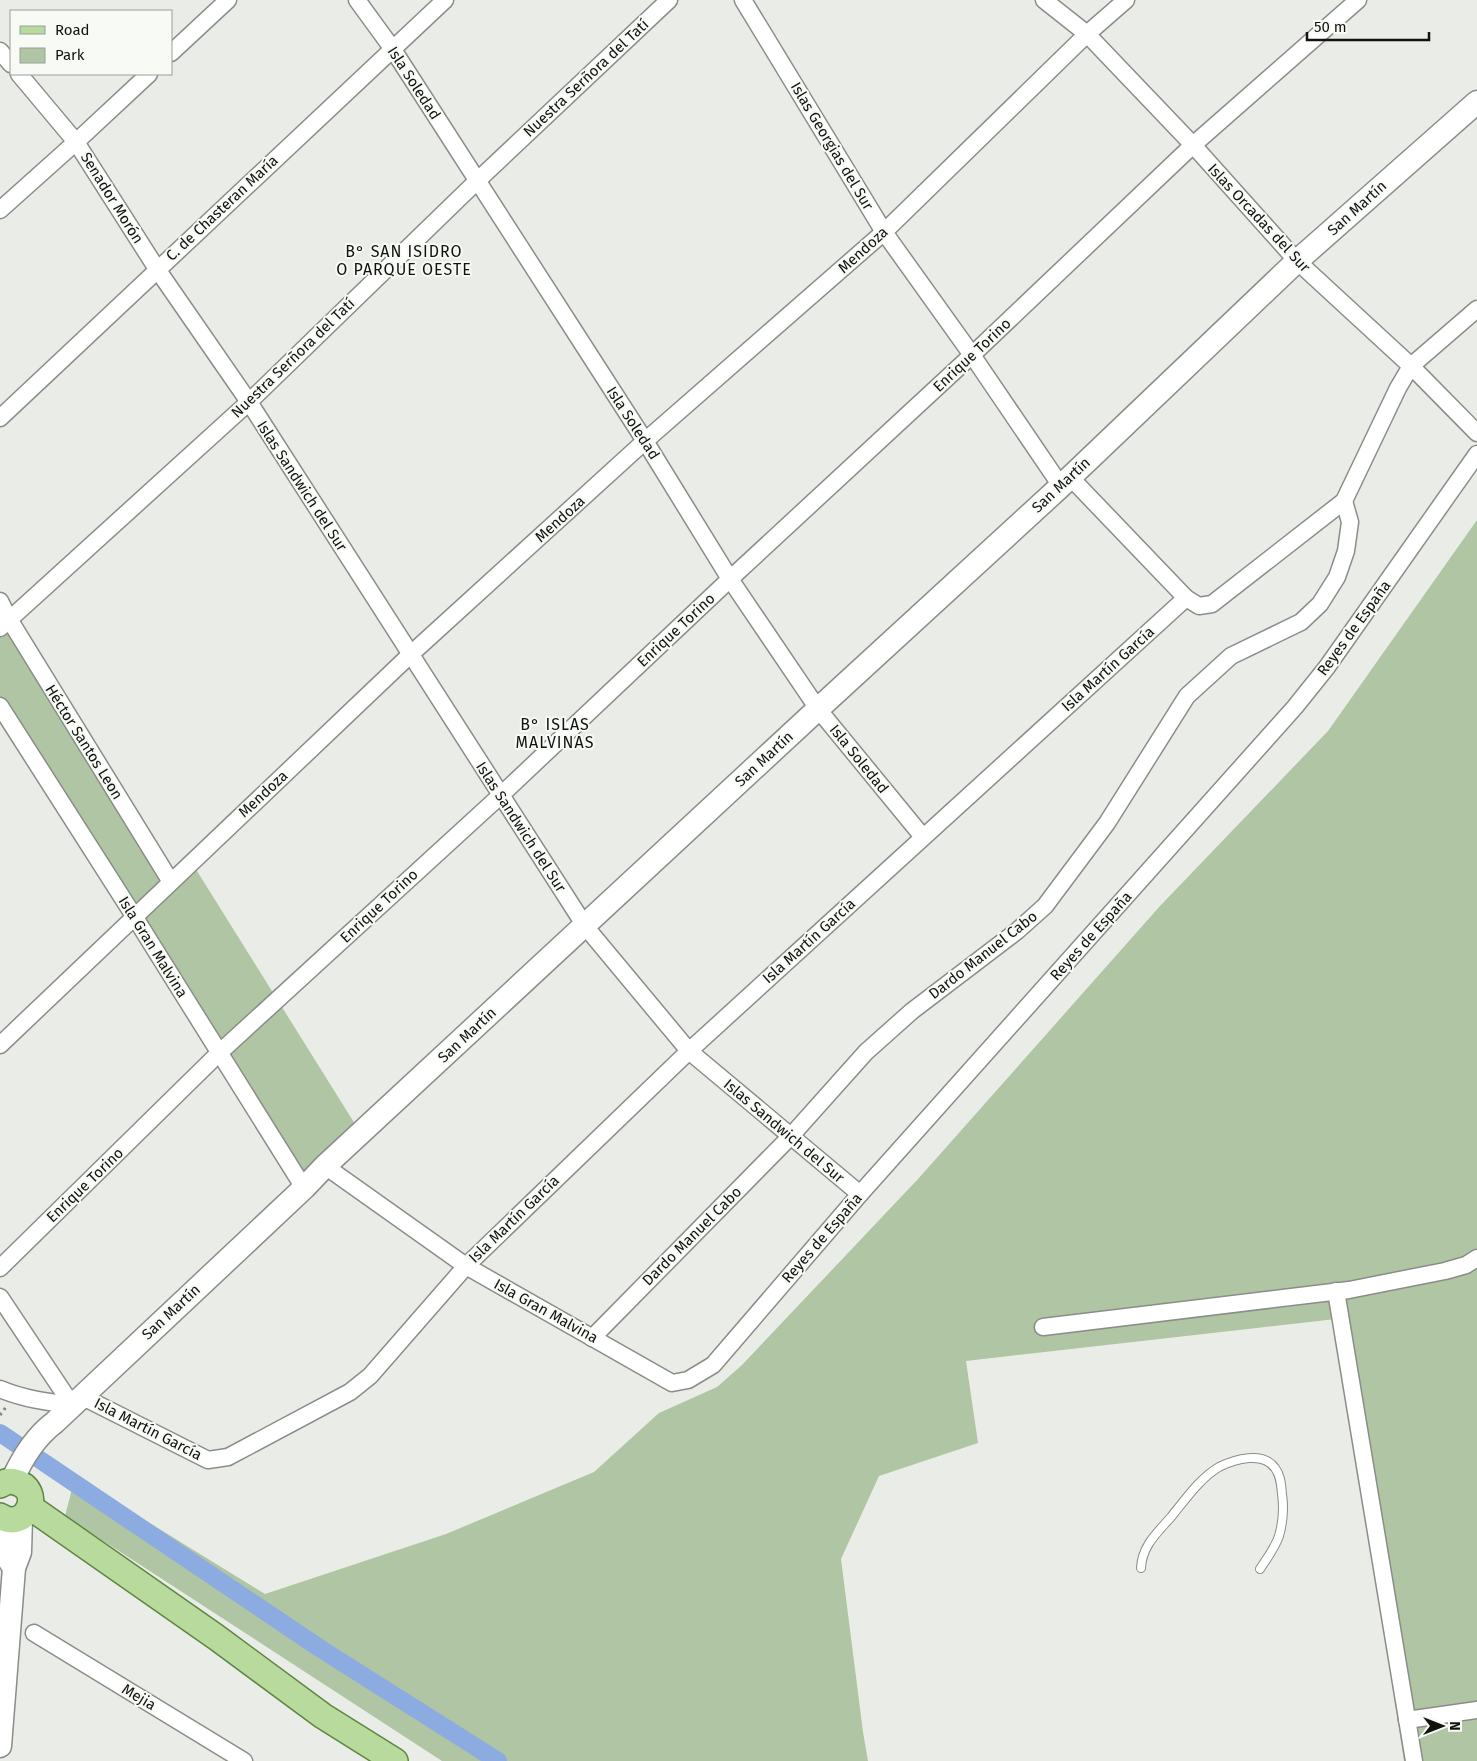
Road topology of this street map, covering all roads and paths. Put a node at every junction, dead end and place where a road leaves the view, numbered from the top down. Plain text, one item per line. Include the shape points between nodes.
1 (228, 0) edge
2 (357, 0) edge
3 (444, 0) edge
4 (669, 0) edge
5 (743, 0) edge
6 (1044, 0) edge
7 (1126, 0) edge
8 (1358, 0) edge
9 (1087, 34) junction
10 (392, 48) junction
11 (0, 51) edge
12 (172, 52) edge
13 (10, 63) edge
14 (20, 75) edge
15 (148, 75) edge
16 (1477, 102) edge
17 (76, 142) junction
18 (1193, 145) junction
19 (477, 181) junction
20 (0, 210) edge
21 (884, 232) junction
22 (1297, 261) junction
23 (157, 269) junction
24 (1477, 309) edge
25 (972, 355) junction
26 (1411, 366) junction
27 (249, 402) junction
28 (0, 418) edge
29 (1477, 433) edge
30 (645, 442) junction
31 (1477, 454) edge
32 (1066, 481) junction
33 (1344, 501) junction
34 (730, 579) junction
35 (1186, 598) junction
36 (0, 601) edge
37 (4, 623) edge
38 (411, 654) junction
39 (0, 706) edge
40 (818, 709) junction
41 (501, 795) junction
42 (923, 837) junction
43 (171, 882) junction
44 (134, 916) junction
45 (585, 926) junction
46 (0, 1045) edge
47 (689, 1051) junction
48 (219, 1053) junction
49 (790, 1137) junction
50 (325, 1166) junction
51 (304, 1188) junction
52 (860, 1194) junction
53 (1477, 1258) edge
54 (466, 1266) junction
55 (0, 1268) edge
56 (1336, 1291) junction
57 (0, 1298) edge
58 (1043, 1327) dead end
59 (592, 1338) junction
60 (672, 1383) joint
61 (0, 1390) edge
62 (77, 1400) junction
63 (14, 1494) edge
64 (1141, 1568) dead end
65 (1260, 1569) dead end
66 (34, 1633) dead end
67 (1477, 1710) edge
68 (1407, 1720) junction
69 (0, 1746) edge
70 (244, 1761) edge
71 (376, 1761) edge
72 (395, 1761) edge
73 (1414, 1761) edge

1 - 12 street
2 - 10 street, Isla Soledad
3 - 10 street, C. de Chasteran María
4 - 19 street, Nuestra Serñora del Tatí
5 - 21 street, Islas Georgias del Sur
6 - 9 street, Islas Orcadas del Sur
7 - 9 street, Mendoza
8 - 18 street, Enrique Torino
9 - 18 street, Islas Orcadas del Sur
9 - 21 street, Mendoza
10 - 19 street, Isla Soledad
10 - 23 street, C. de Chasteran María
11 - 13 street
14 - 17 street, Senador Morón
15 - 17 street
16 - 22 main road, San Martín
17 - 20 street
17 - 23 street, Senador Morón
18 - 22 street, Islas Orcadas del Sur
18 - 25 street, Enrique Torino
19 - 27 street, Nuestra Serñora del Tatí
19 - 30 street, Isla Soledad
21 - 25 street, Islas Georgias del Sur
21 - 30 street, Mendoza
22 - 26 street, Islas Orcadas del Sur
22 - 32 main road, San Martín
23 - 27 street, Senador Morón
23 - 28 street, C. de Chasteran María
24 - 26 street
25 - 32 street, Islas Georgias del Sur
25 - 34 street, Enrique Torino
26 - 29 street, Islas Orcadas del Sur
26 - 33 street
27 - 37 street, Nuestra Serñora del Tatí
27 - 38 street, Islas Sandwich del Sur
30 - 34 street, Isla Soledad
30 - 38 street, Mendoza
31 - 52 street, Reyes de España via 1327,667 1295,707
32 - 35 street, Islas Georgias del Sur
32 - 40 main road, San Martín
33 - 35 street via 1212,604 1199,606
33 - 49 street, Dardo Manuel Cabo via 1350,522 1346,551 1338,577 1320,604 1301,622 1231,656 1187,696 1107,823 1045,906 912,1011 866,1052
34 - 40 street, Isla Soledad
34 - 41 street, Enrique Torino
35 - 42 street, Isla Martín García
36 - 37 street, Héctor Santos Leon
37 - 43 street, Héctor Santos Leon
38 - 41 street, Islas Sandwich del Sur
38 - 43 street, Mendoza
39 - 44 street, Isla Gran Malvina
40 - 42 street, Isla Soledad
40 - 45 main road, San Martín
41 - 45 street, Islas Sandwich del Sur
41 - 48 street, Enrique Torino
42 - 47 street, Isla Martín García
43 - 44 street, Mendoza
44 - 46 street, Mendoza
44 - 48 street, Isla Gran Malvina
45 - 47 street, Islas Sandwich del Sur
45 - 50 main road, San Martín
47 - 49 street, Islas Sandwich del Sur
47 - 54 street, Isla Martín García
48 - 51 street, Isla Gran Malvina
48 - 55 street, Enrique Torino
49 - 52 street, Islas Sandwich del Sur
49 - 59 street, Dardo Manuel Cabo
50 - 51 main road, San Martín
50 - 54 street, Isla Gran Malvina
51 - 62 main road, San Martín
52 - 60 street, Reyes de España via 713,1365 688,1380
53 - 56 street via 1445,1271
54 - 59 street, Isla Gran Malvina
54 - 62 street, Isla Martín García via 370,1376 350,1392 228,1457 208,1460
56 - 58 street
56 - 68 street
57 - 62 street
59 - 60 street, Isla Gran Malvina
61 - 62 street via 42,1402
62 - 63 main road, San Martín via 55,1422 52,1435
63 - 69 main road via 5,1554 14,1568
63 - 71 main road via 269,1690
63 - 72 main road via 322,1716
64 - 65 lane via 1149,1542 1204,1479 1229,1463 1257,1458 1264,1459 1275,1468 1284,1505 1275,1547
66 - 70 street, Mejia
67 - 68 street
68 - 73 street

